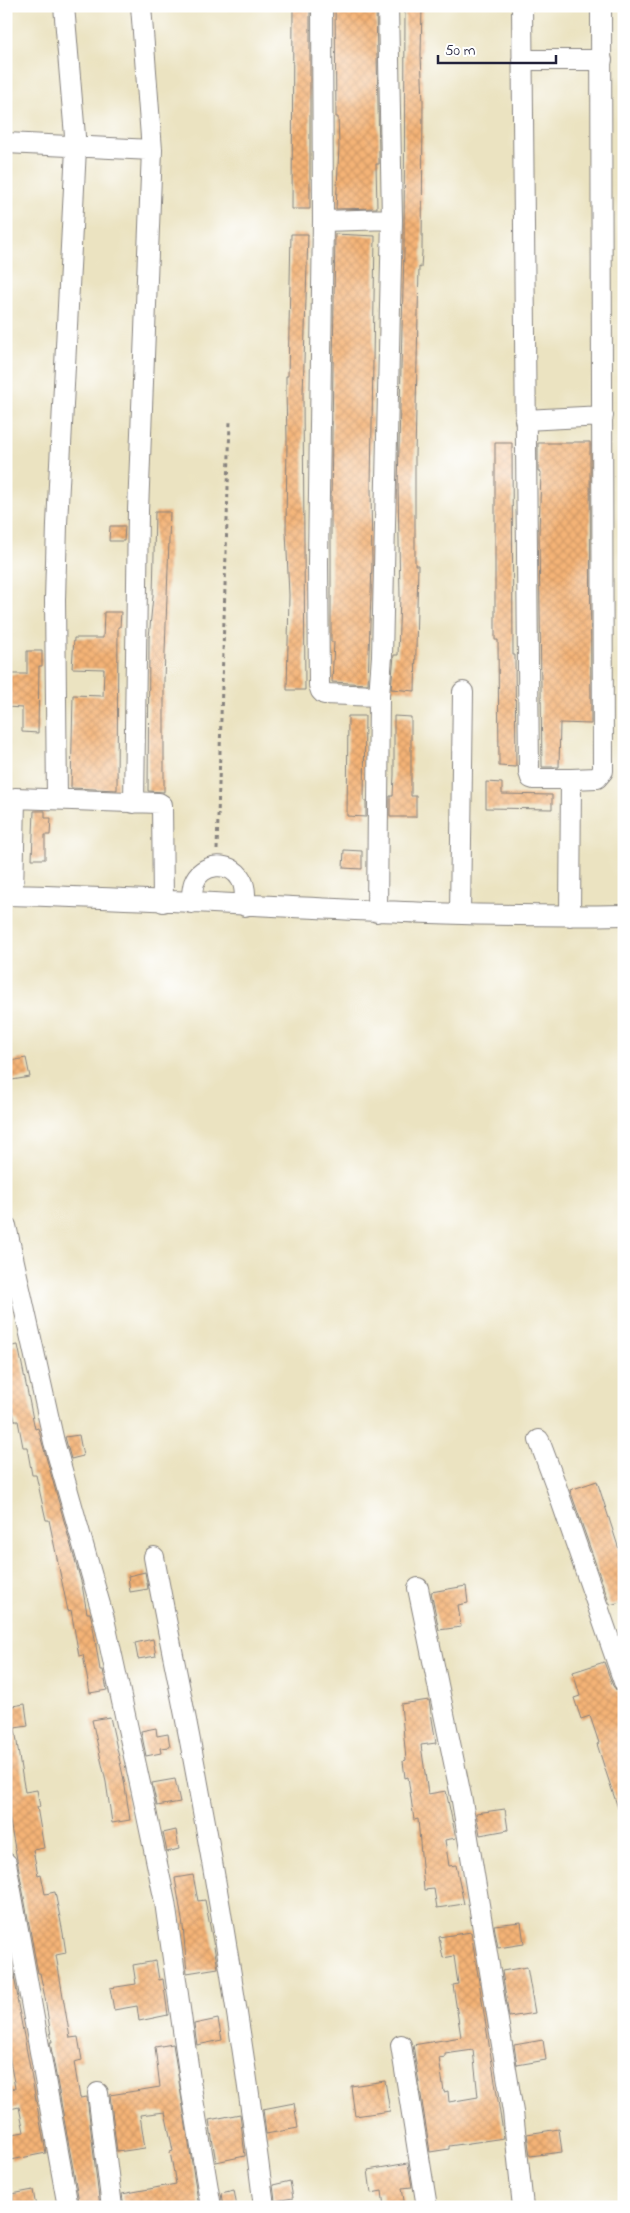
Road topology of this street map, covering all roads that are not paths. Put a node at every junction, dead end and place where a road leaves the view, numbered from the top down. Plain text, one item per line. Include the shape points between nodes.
1 (64, 6) edge
2 (141, 6) edge
3 (322, 6) edge
4 (388, 6) edge
5 (522, 6) edge
6 (601, 6) edge
7 (522, 60) junction
8 (602, 60) junction
9 (6, 143) edge
10 (76, 148) junction
11 (152, 150) junction
12 (392, 219) junction
13 (323, 221) junction
14 (603, 416) junction
15 (525, 420) junction
16 (463, 692) dead end
17 (379, 696) junction
18 (571, 779) junction
19 (11, 798) edge
20 (57, 799) junction
21 (134, 803) junction
22 (10, 895) edge
23 (163, 902) junction
24 (191, 903) junction
25 (245, 906) junction
26 (377, 912) junction
27 (460, 914) junction
28 (624, 915) edge
29 (570, 916) junction
30 (6, 1226) edge
31 (539, 1440) dead end
32 (154, 1557) dead end
33 (418, 1588) dead end
34 (624, 1682) edge
35 (6, 1863) edge
36 (401, 2044) dead end
37 (98, 2093) dead end
38 (68, 2207) edge
39 (112, 2207) edge
40 (211, 2207) edge
41 (264, 2207) edge
42 (427, 2207) edge
43 (523, 2207) edge

1 - 10 street
2 - 11 street
3 - 13 street
4 - 12 street
5 - 7 street
6 - 8 street
7 - 8 street
7 - 15 street
8 - 14 street
9 - 10 street
10 - 11 street
10 - 20 street via 57,524
11 - 21 street via 138,511
12 - 13 street
12 - 17 street
13 - 17 street via 319,685 324,694
14 - 15 street
14 - 18 street via 603,771 598,778
15 - 18 street via 530,772 534,779
16 - 27 street
17 - 26 street
18 - 29 street
19 - 20 street
19 - 22 street
20 - 21 street
21 - 23 street via 159,803 162,806
22 - 23 street
23 - 24 street
24 - 25 street
24 - 25 street via 197,877 216,866 231,869 242,879
25 - 26 street
26 - 27 street
27 - 29 street
28 - 29 street
30 - 40 street via 54,1442 104,1619 146,1811 165,1902
31 - 34 street
32 - 41 street via 221,1914
33 - 43 street via 462,1801 513,2112
35 - 38 street
36 - 42 street
37 - 39 street

